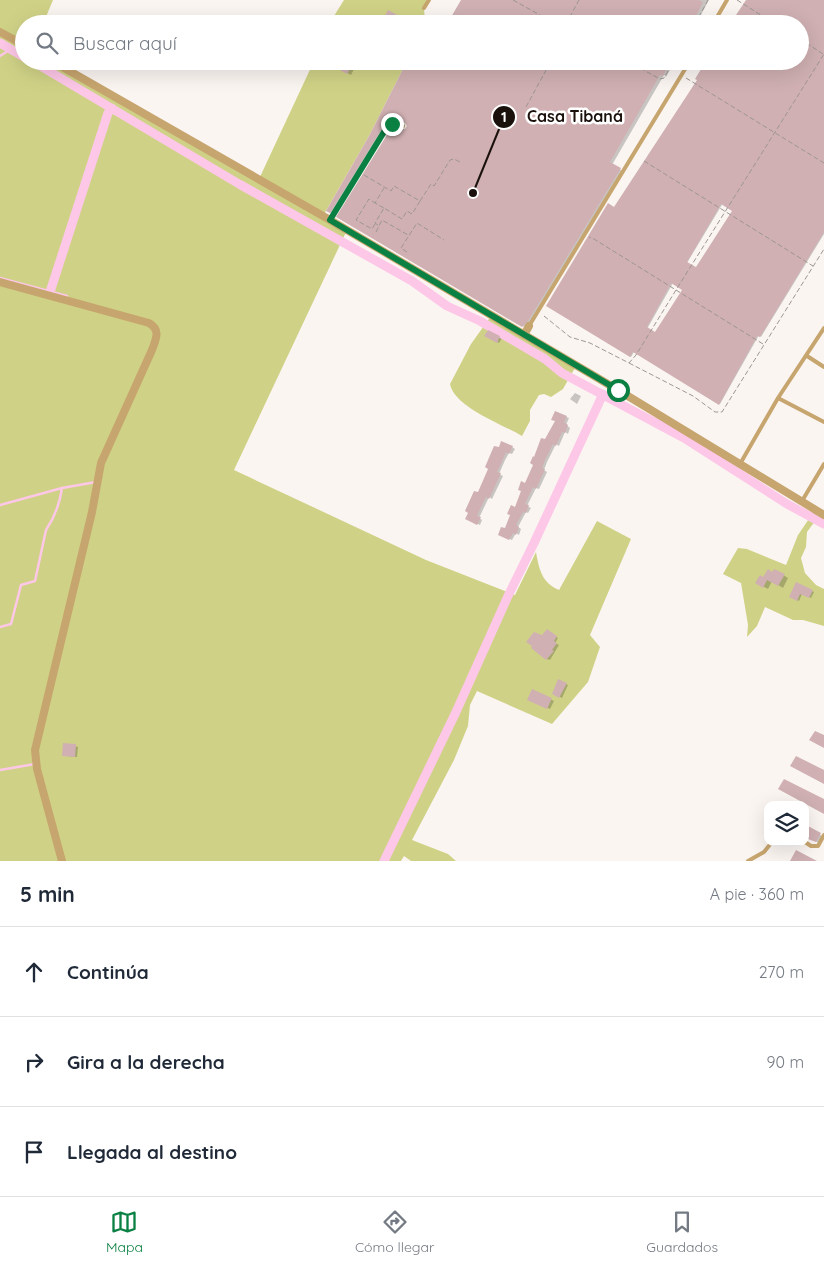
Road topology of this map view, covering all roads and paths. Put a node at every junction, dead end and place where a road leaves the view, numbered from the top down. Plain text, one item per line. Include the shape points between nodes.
1 (428, 0) edge
2 (513, 0) edge
3 (580, 0) edge
4 (708, 0) edge
5 (727, 0) edge
6 (737, 0) edge
7 (424, 8) dead end
8 (540, 15) edge
9 (571, 15) edge
10 (700, 15) edge
11 (718, 15) edge
12 (761, 15) edge
13 (0, 32) edge
14 (15, 40) edge
15 (809, 45) edge
16 (824, 54) edge
17 (68, 70) edge
18 (546, 70) edge
19 (644, 70) edge
20 (669, 70) edge
21 (685, 70) edge
22 (682, 75) junction
23 (526, 107) dead end
24 (403, 126) dead end
25 (774, 133) junction
26 (644, 161) dead end
27 (462, 163) dead end
28 (824, 163) edge
29 (359, 172) junction
30 (384, 187) junction
31 (420, 201) junction
32 (375, 203) junction
33 (384, 208) junction
34 (726, 211) junction
35 (330, 220) junction
36 (375, 223) junction
37 (379, 226) junction
38 (376, 232) dead end
39 (584, 236) junction
40 (407, 237) junction
41 (444, 240) dead end
42 (824, 249) edge
43 (407, 252) dead end
44 (814, 266) junction
45 (0, 282) edge
46 (676, 290) junction
47 (538, 311) junction
48 (529, 326) joint
49 (824, 328) edge
50 (524, 335) junction
51 (764, 344) junction
52 (807, 356) junction
53 (629, 362) junction
54 (824, 367) edge
55 (778, 398) junction
56 (824, 422) edge
57 (740, 464) junction
58 (824, 464) edge
59 (802, 502) junction
60 (824, 515) edge
61 (824, 835) edge
62 (809, 844) edge
63 (769, 846) edge
64 (62, 861) edge
65 (748, 861) edge

1 - 7 lane
2 - 8 path
3 - 9 path
4 - 10 path
5 - 11 lane
6 - 12 path
13 - 14 street
15 - 16 path
16 - 25 path
17 - 35 street
18 - 23 path
19 - 20 path via 660,79
21 - 22 lane
22 - 25 path
22 - 39 lane
24 - 29 lane via 392,124 387,127
25 - 28 path
25 - 34 path
26 - 34 path
27 - 31 path via 450,160
29 - 30 path
29 - 35 lane
30 - 31 path via 391,191 394,186
30 - 32 path
31 - 33 path via 412,214 406,211 402,219
32 - 33 path
32 - 36 path via 368,199 356,220 372,229
33 - 36 path
34 - 44 path
34 - 46 path
35 - 50 street
36 - 37 path
37 - 38 path
37 - 40 path via 382,220
39 - 46 path
39 - 47 lane
40 - 41 path via 416,223
40 - 43 path via 401,248
42 - 44 path
44 - 51 path
45 - 64 street via 149,323 157,332 101,463 35,750 39,778
46 - 51 path
46 - 53 path
47 - 48 lane
47 - 53 path via 570,337
48 - 50 street
49 - 52 lane
50 - 57 street
51 - 53 path via 722,412 715,412 693,396
52 - 54 lane
52 - 55 lane
55 - 56 lane
55 - 57 lane
57 - 59 street
58 - 59 lane
59 - 60 street
61 - 62 lane via 818,846
63 - 65 lane

